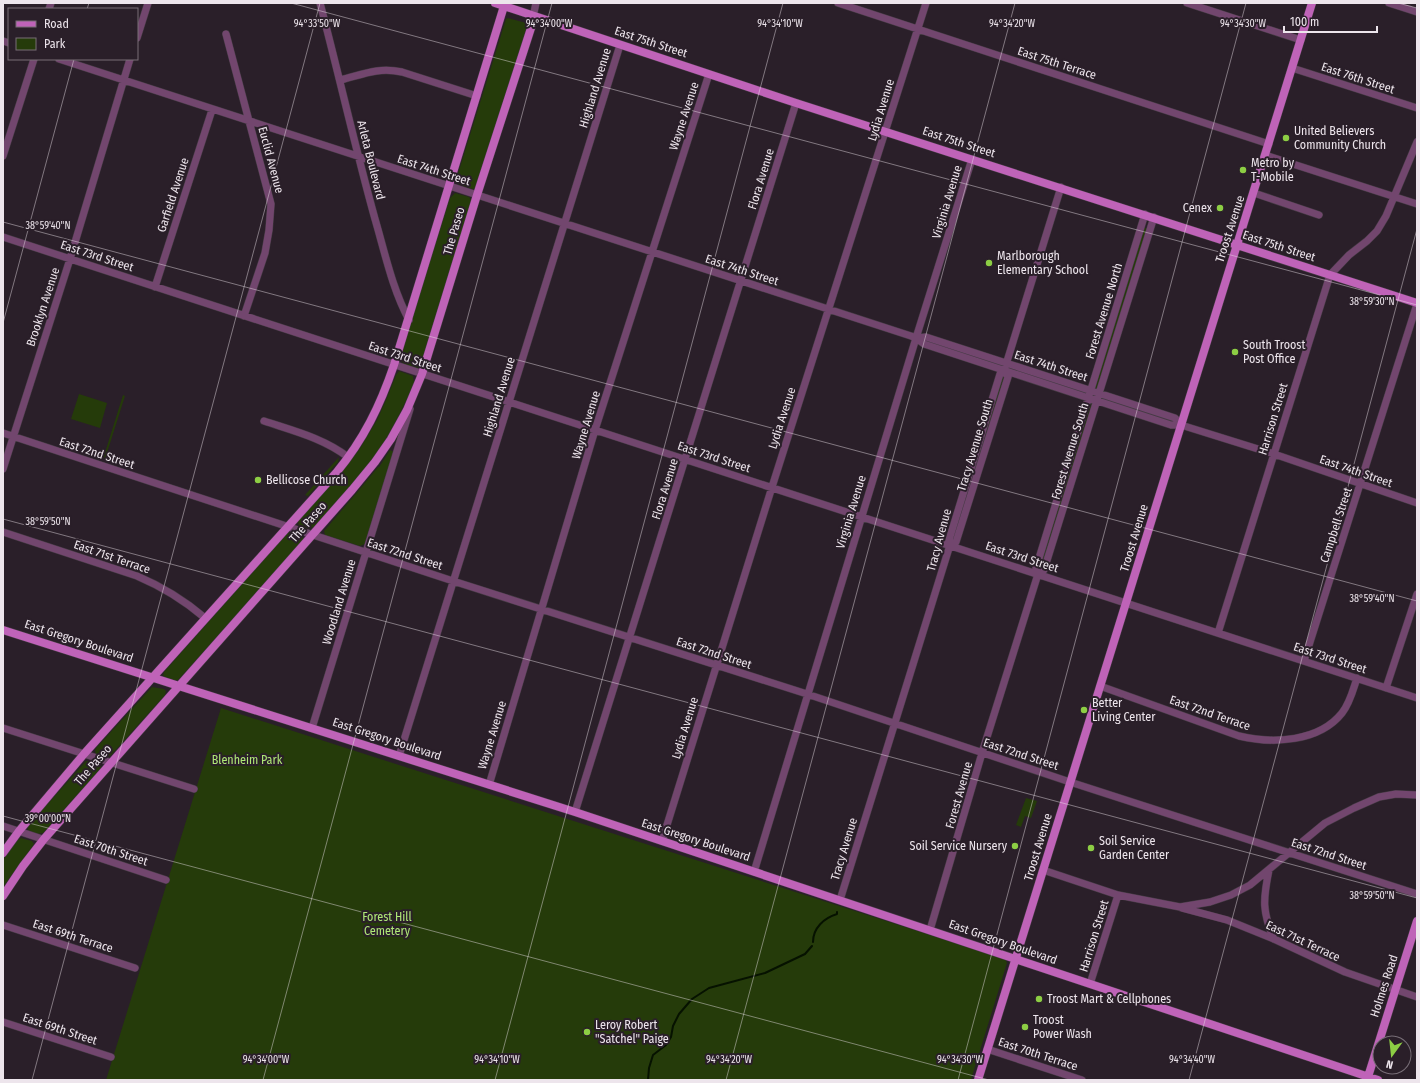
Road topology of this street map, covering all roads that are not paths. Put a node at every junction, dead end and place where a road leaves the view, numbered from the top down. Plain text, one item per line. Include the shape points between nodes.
1 (148, 3) edge
2 (320, 3) edge
3 (495, 3) edge
4 (536, 3) edge
5 (838, 3) edge
6 (926, 3) edge
7 (1187, 3) edge
8 (1312, 3) edge
9 (1389, 3) edge
10 (505, 5) edge
11 (1417, 12) edge
12 (533, 17) junction
13 (918, 29) junction
14 (226, 34) dead end
15 (138, 35) edge
16 (1301, 40) junction
17 (620, 45) junction
18 (34, 60) edge
19 (61, 60) edge
20 (130, 60) edge
21 (1292, 68) junction
22 (709, 74) junction
23 (124, 80) junction
24 (341, 80) junction
25 (476, 96) junction
26 (796, 103) junction
27 (1417, 108) edge
28 (212, 110) junction
29 (250, 122) junction
30 (886, 131) junction
31 (1417, 142) edge
32 (1269, 144) junction
33 (1265, 155) junction
34 (3, 156) edge
35 (358, 157) junction
36 (972, 159) junction
37 (449, 186) junction
38 (1061, 187) junction
39 (1254, 193) junction
40 (477, 195) junction
41 (1394, 196) junction
42 (1417, 204) edge
43 (1145, 214) junction
44 (1319, 215) dead end
45 (1154, 217) junction
46 (565, 223) junction
47 (3, 237) edge
48 (1237, 245) junction
49 (652, 252) junction
50 (70, 259) junction
51 (1330, 275) junction
52 (741, 281) junction
53 (155, 287) junction
54 (1417, 303) edge
55 (829, 309) junction
56 (244, 316) junction
57 (409, 320) junction
58 (916, 338) junction
59 (1007, 364) junction
60 (394, 365) junction
61 (1004, 371) junction
62 (422, 374) junction
63 (416, 390) junction
64 (1100, 393) junction
65 (1090, 394) junction
66 (1097, 401) junction
67 (509, 402) junction
68 (264, 421) dead end
69 (1181, 425) junction
70 (595, 430) junction
71 (3, 433) edge
72 (13, 437) junction
73 (1274, 454) junction
74 (348, 457) junction
75 (685, 459) junction
76 (3, 469) edge
77 (1360, 484) junction
78 (772, 487) junction
79 (1417, 503) edge
80 (861, 516) junction
81 (287, 526) junction
82 (3, 532) edge
83 (313, 535) junction
84 (950, 545) junction
85 (366, 552) junction
86 (1038, 574) junction
87 (453, 581) junction
88 (1417, 594) edge
89 (1126, 602) junction
90 (541, 609) junction
91 (205, 618) junction
92 (3, 630) edge
93 (1218, 633) junction
94 (630, 637) junction
95 (1304, 661) junction
96 (716, 665) junction
97 (152, 677) junction
98 (1357, 678) junction
99 (179, 686) junction
100 (1100, 686) junction
101 (1386, 688) junction
102 (807, 694) junction
103 (1417, 698) edge
104 (895, 724) junction
105 (3, 728) edge
106 (312, 728) junction
107 (982, 753) junction
108 (84, 754) junction
109 (399, 756) junction
110 (111, 763) junction
111 (1070, 782) junction
112 (489, 784) junction
113 (194, 789) dead end
114 (1417, 795) edge
115 (575, 812) junction
116 (3, 826) edge
117 (19, 831) junction
118 (44, 839) junction
119 (662, 841) junction
120 (3, 853) edge
121 (1289, 853) junction
122 (1043, 870) junction
123 (1269, 870) junction
124 (754, 872) junction
125 (166, 880) dead end
126 (1118, 894) junction
127 (1417, 894) edge
128 (3, 896) edge
129 (840, 900) junction
130 (1180, 907) junction
131 (1417, 921) edge
132 (3, 925) edge
133 (930, 930) junction
134 (1274, 939) junction
135 (1016, 959) junction
136 (135, 968) dead end
137 (1090, 984) junction
138 (1395, 990) junction
139 (1417, 997) edge
140 (3, 1022) edge
141 (987, 1049) junction
142 (111, 1057) dead end
143 (1368, 1078) edge
144 (978, 1080) edge
145 (1082, 1080) edge
146 (1378, 1080) edge

1 - 15 street
2 - 24 street, Arleta Boulevard
3 - 10 main road, East 75th Street
4 - 12 street, The Paseo
5 - 13 street, East 75th Terrace
6 - 13 street, Lydia Avenue
7 - 16 street
8 - 16 main road, Troost Avenue
9 - 11 street
10 - 12 main road, East 75th Street
10 - 25 main road, The Paseo
12 - 17 main road, East 75th Street
12 - 40 main road, The Paseo
13 - 30 street, Lydia Avenue
13 - 32 street, East 75th Terrace
14 - 29 street, Euclid Avenue
16 - 21 main road, Troost Avenue
17 - 22 main road, East 75th Street
17 - 46 street, Highland Avenue
18 - 34 street
19 - 23 street, East 74th Street
20 - 23 street, Brooklyn Avenue
21 - 27 street, East 76th Street
21 - 32 main road, Troost Avenue
22 - 26 main road, East 75th Street
22 - 49 street, Wayne Avenue
23 - 28 street, East 74th Street
23 - 50 street, Brooklyn Avenue
24 - 25 street via 376,70 390,70
24 - 35 street, Arleta Boulevard
25 - 37 main road, The Paseo
26 - 30 main road, East 75th Street
26 - 52 street, Flora Avenue
28 - 29 street, East 74th Street
28 - 53 street, Garfield Avenue
29 - 35 street, East 74th Street
29 - 56 street, Euclid Avenue via 271,204 265,253
30 - 36 main road, East 75th Street
30 - 55 street, Lydia Avenue
31 - 41 street, Harrison Street
32 - 33 main road, Troost Avenue
33 - 39 main road, Troost Avenue
33 - 41 street
35 - 37 street, East 74th Street
35 - 57 street, Arleta Boulevard via 392,279
36 - 38 main road, East 75th Street
36 - 58 street, Virginia Avenue
37 - 40 street, East 74th Street
37 - 57 main road, The Paseo
38 - 43 main road, East 75th Street
38 - 59 street, Tracy Avenue
39 - 44 street
39 - 48 main road, Troost Avenue
40 - 46 street, East 74th Street
40 - 62 main road, The Paseo
41 - 42 street
41 - 51 street, Harrison Street via 1377,230
43 - 45 main road, East 75th Street
43 - 65 street, Forest Avenue North
45 - 48 main road, East 75th Street
45 - 64 street, Forest Avenue South
46 - 49 street, East 74th Street
46 - 67 street, Highland Avenue
47 - 50 street, East 73rd Street
48 - 51 main road, East 75th Street
48 - 69 main road, Troost Avenue
49 - 52 street, East 74th Street
49 - 70 street, Wayne Avenue
50 - 53 street, East 73rd Street
50 - 72 street, Brooklyn Avenue
51 - 54 main road, East 75th Street
51 - 73 street, Harrison Street
52 - 55 street, East 74th Street
52 - 75 street, Flora Avenue
53 - 56 street, East 73rd Street
54 - 77 street, Campbell Street
55 - 58 street, East 74th Street
55 - 78 street, Lydia Avenue
56 - 60 street, East 73rd Street
57 - 60 main road, The Paseo
58 - 59 street, East 74th Street via 926,337
58 - 61 street via 924,344
58 - 80 street, Virginia Avenue
59 - 61 street, Tracy Avenue
59 - 65 street, East 74th Street
60 - 62 street, East 73rd Street
60 - 74 main road, The Paseo via 372,420
61 - 65 street
61 - 84 street, Tracy Avenue via 1000,374 949,540
62 - 63 main road, The Paseo
62 - 67 street, East 73rd Street
63 - 83 main road, The Paseo via 401,421 375,462
63 - 85 street, Woodland Avenue
64 - 65 street, East 74th Street
64 - 66 street, Forest Avenue South
64 - 69 street, East 74th Street via 1175,418
65 - 66 street
65 - 86 street, Forest Avenue North via 1036,568
66 - 69 street via 1171,425
66 - 86 street, Forest Avenue South via 1044,570
67 - 70 street, East 73rd Street
67 - 87 street, Highland Avenue
68 - 74 street via 311,436
69 - 73 street, East 74th Street
69 - 89 main road, Troost Avenue
70 - 75 street, East 73rd Street
70 - 90 street, Wayne Avenue
71 - 72 street, East 72nd Street
72 - 76 street, Brooklyn Avenue
72 - 81 street, East 72nd Street
73 - 77 street, East 74th Street
73 - 93 street, Harrison Street
74 - 81 main road, The Paseo
75 - 78 street, East 73rd Street
75 - 94 street, Flora Avenue
77 - 79 street, East 74th Street
77 - 95 street, Campbell Street
78 - 80 street, East 73rd Street
78 - 96 street, Lydia Avenue
80 - 84 street, East 73rd Street
80 - 102 street, Virginia Avenue
81 - 83 street, East 72nd Street
81 - 91 main road, The Paseo
82 - 91 street, East 71st Terrace via 137,576 185,602
83 - 85 street, East 72nd Street
83 - 99 main road, The Paseo
84 - 86 street, East 73rd Street
84 - 104 street, Tracy Avenue
85 - 87 street, East 72nd Street
85 - 106 street, Woodland Avenue
86 - 89 street, East 73rd Street
86 - 107 street, Forest Avenue
87 - 90 street, East 72nd Street
87 - 109 street, Highland Avenue
88 - 101 street
89 - 93 street, East 73rd Street
89 - 100 main road, Troost Avenue
90 - 94 street, East 72nd Street
90 - 112 street, Wayne Avenue
91 - 97 main road, The Paseo
92 - 97 main road, East Gregory Boulevard
93 - 95 street, East 73rd Street
94 - 96 street, East 72nd Street
94 - 115 street, Flora Avenue
95 - 98 street, East 73rd Street
96 - 102 street, East 72nd Street
96 - 119 street, Lydia Avenue
97 - 99 main road, East Gregory Boulevard
97 - 108 main road, The Paseo
98 - 100 street, East 72nd Terrace via 1343,712 1326,728 1302,737 1270,741 1239,736
98 - 101 street, East 73rd Street
99 - 106 main road, East Gregory Boulevard
99 - 110 main road, The Paseo
100 - 111 main road, Troost Avenue
101 - 103 street, East 73rd Street
102 - 104 street, East 72nd Street
102 - 124 street, Virginia Avenue
104 - 107 street, East 72nd Street
104 - 129 street, Tracy Avenue
105 - 108 street
106 - 109 main road, East Gregory Boulevard
107 - 111 street, East 72nd Street
107 - 133 street, Forest Avenue
108 - 110 street
108 - 117 main road, The Paseo
109 - 112 main road, East Gregory Boulevard
110 - 113 street
110 - 118 main road, The Paseo
111 - 121 street, East 72nd Street
111 - 122 main road, Troost Avenue
112 - 115 main road, East Gregory Boulevard
114 - 121 street, East 71st Terrace via 1396,794 1379,797 1354,808 1324,823
115 - 119 main road, East Gregory Boulevard
116 - 117 street, East 70th Street
117 - 118 street, East 70th Street
117 - 120 main road, The Paseo
118 - 125 street, East 70th Street
118 - 128 main road, The Paseo
119 - 124 main road, East Gregory Boulevard
121 - 123 street, East 71st Terrace
121 - 127 street, East 72nd Street
122 - 126 street, East 71st Terrace
122 - 135 main road, Troost Avenue
123 - 130 street, East 71st Terrace via 1231,895 1210,902
123 - 134 street via 1264,891 1264,906 1267,924
124 - 129 main road, East Gregory Boulevard
126 - 130 street, East 71st Terrace
126 - 137 street, Harrison Street
129 - 133 main road, East Gregory Boulevard
130 - 134 street, East 71st Terrace via 1226,920
131 - 138 main road, Holmes Road
132 - 136 street, East 69th Terrace
133 - 135 main road, East Gregory Boulevard
134 - 138 street, East 71st Terrace via 1345,972
135 - 137 main road, East Gregory Boulevard
135 - 141 main road, Troost Avenue
137 - 143 main road, East Gregory Boulevard
138 - 139 street, East 71st Terrace
138 - 143 main road, Holmes Road
140 - 142 street, East 69th Street
141 - 144 main road, Troost Avenue
141 - 145 street, East 70th Terrace
143 - 146 main road, East Gregory Boulevard

